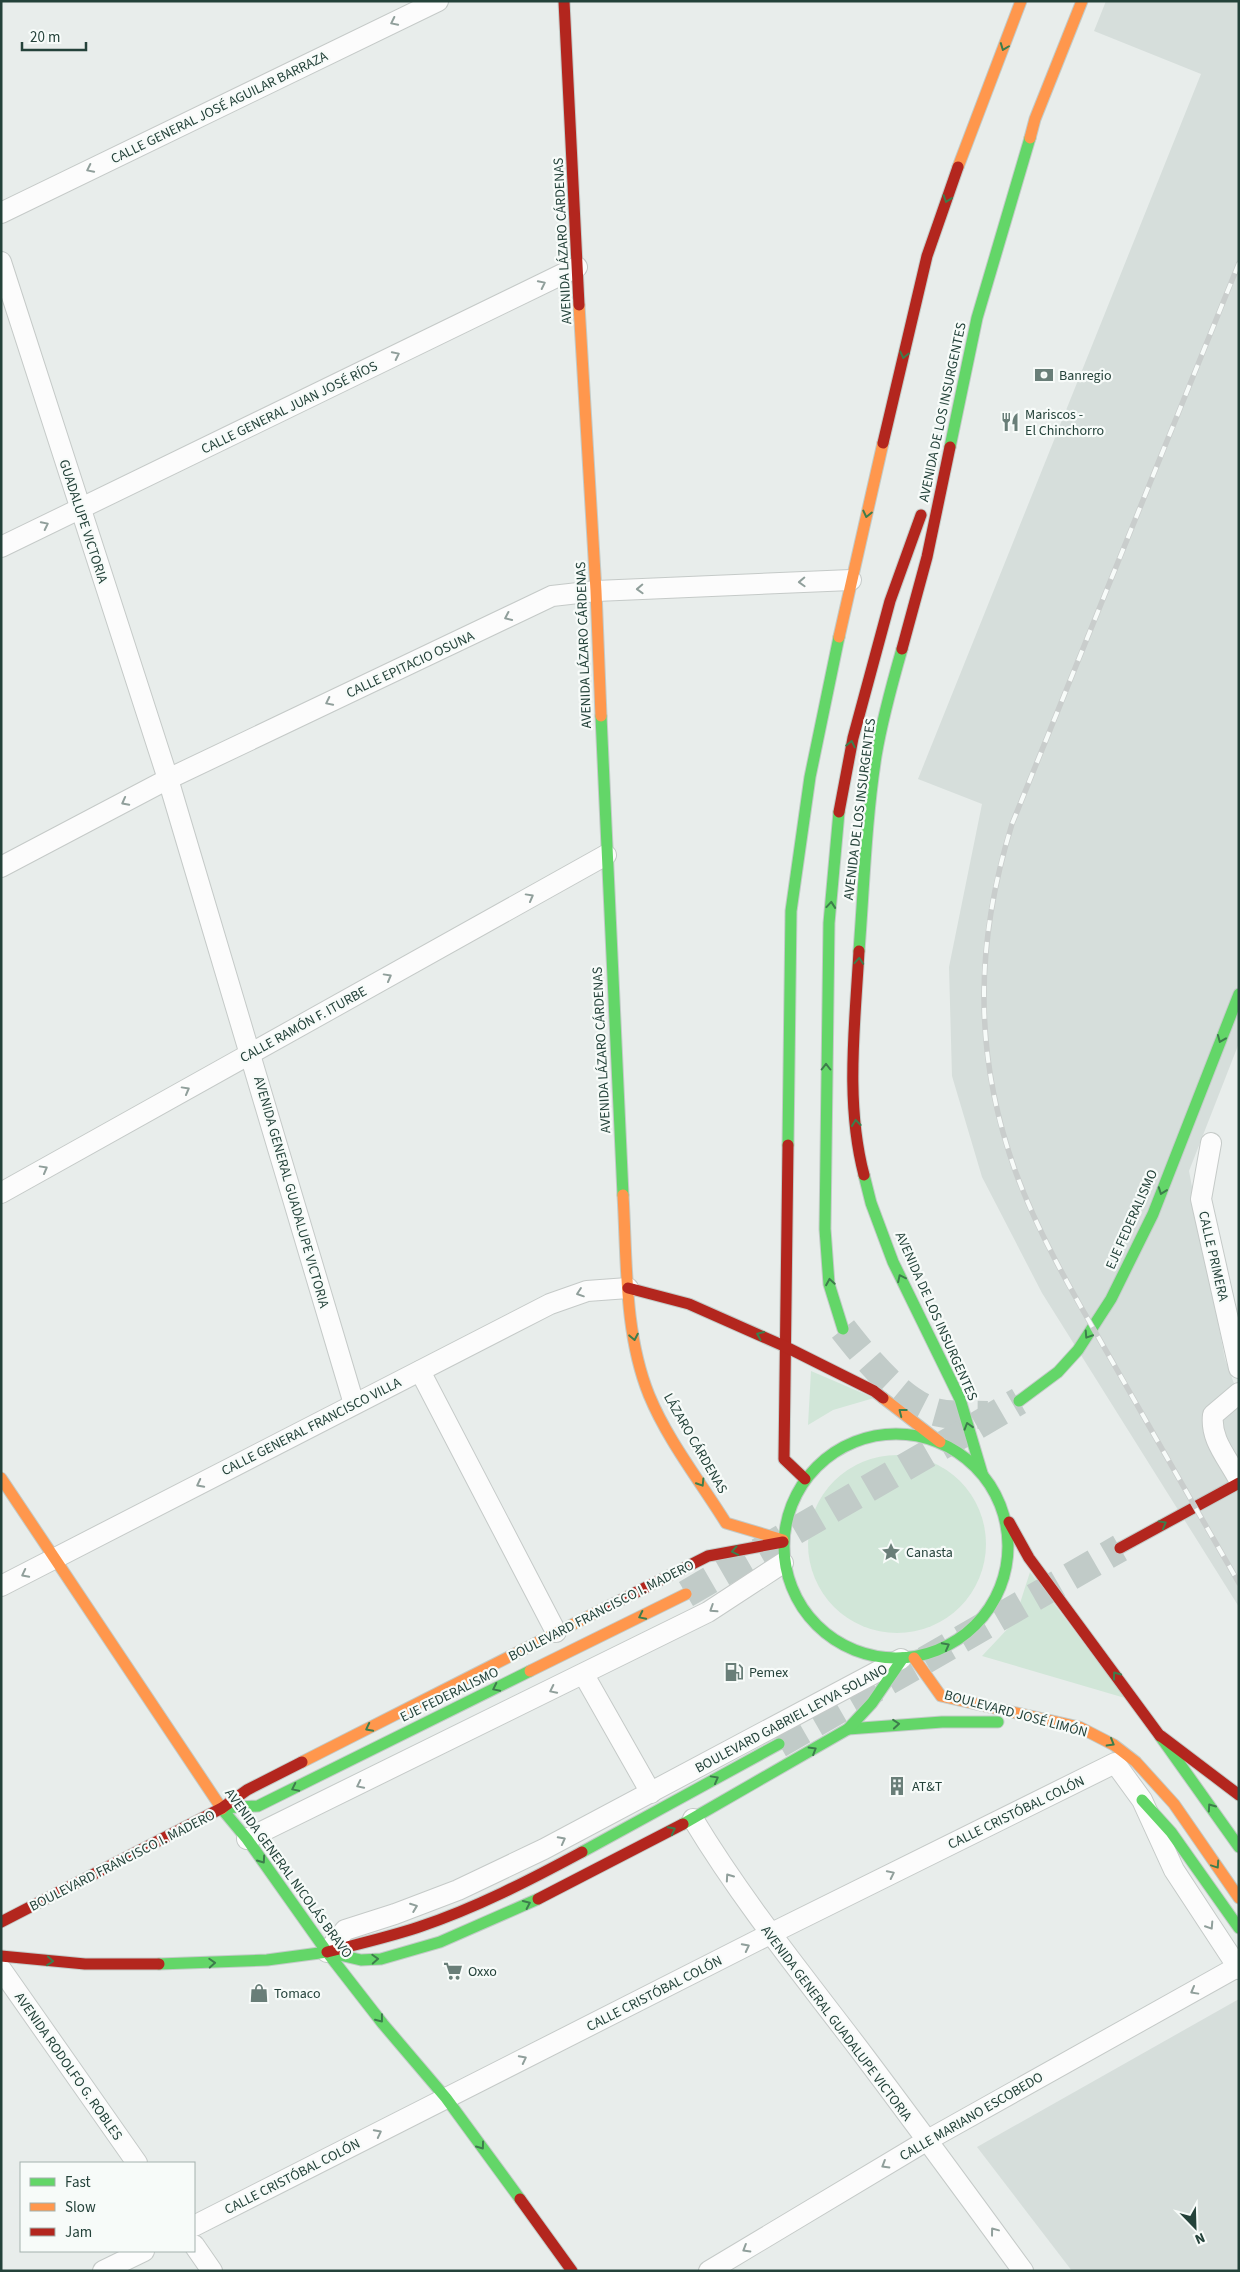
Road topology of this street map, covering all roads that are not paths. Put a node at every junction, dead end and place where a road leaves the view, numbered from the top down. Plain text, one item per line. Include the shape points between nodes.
1 (564, 1) edge
2 (1021, 1) edge
3 (1082, 1) edge
4 (433, 2) edge
5 (1, 212) edge
6 (1, 262) edge
7 (577, 267) junction
8 (956, 417) junction
9 (80, 508) junction
10 (1, 547) edge
11 (851, 580) junction
12 (596, 591) junction
13 (168, 779) junction
14 (606, 855) junction
15 (1, 868) edge
16 (1239, 994) edge
17 (251, 1053) junction
18 (1211, 1143) dead end
19 (1, 1193) edge
20 (628, 1288) junction
21 (843, 1329) tunnel mouth
22 (784, 1346) junction
23 (1239, 1368) edge
24 (420, 1371) junction
25 (1239, 1393) edge
26 (1019, 1401) tunnel mouth
27 (354, 1404) junction
28 (940, 1442) junction
29 (982, 1473) junction
30 (1237, 1477) edge
31 (1, 1478) edge
32 (805, 1479) junction
33 (1004, 1511) junction
34 (783, 1541) junction
35 (1120, 1548) tunnel mouth
36 (55, 1558) junction
37 (783, 1563) junction
38 (1, 1586) edge
39 (686, 1594) tunnel mouth
40 (556, 1632) junction
41 (908, 1658) junction
42 (584, 1675) junction
43 (1044, 1720) junction
44 (848, 1729) junction
45 (1161, 1736) junction
46 (779, 1744) tunnel mouth
47 (651, 1793) junction
48 (1239, 1795) edge
49 (1142, 1800) junction
50 (222, 1808) junction
51 (693, 1819) junction
52 (247, 1839) junction
53 (1239, 1847) edge
54 (1239, 1898) edge
55 (1, 1922) edge
56 (1239, 1928) edge
57 (770, 1934) junction
58 (327, 1952) junction
59 (1, 1956) edge
60 (1238, 1968) edge
61 (1, 1969) edge
62 (446, 2098) junction
63 (926, 2141) junction
64 (135, 2162) edge
65 (195, 2225) edge
66 (195, 2246) edge
67 (142, 2252) edge
68 (103, 2271) edge
69 (212, 2271) edge
70 (572, 2271) edge
71 (708, 2271) edge
72 (1023, 2271) edge

1 - 7 main road, AVENIDA LÁZARO CÁRDENAS
2 -> 11 main road via 927,256
3 - 8 main road, AVENIDA DE LOS INSURGENTES via 1035,119 977,318
4 -> 5 street, CALLE GENERAL JOSÉ AGUILAR BARRAZA
6 - 9 street, GUADALUPE VICTORIA
9 -> 7 street, CALLE GENERAL JUAN JOSÉ RÍOS
7 - 12 main road, AVENIDA LÁZARO CÁRDENAS
21 -> 8 main road via 829,1284 825,1229 829,923 840,798 852,738 890,600
29 -> 8 main road, AVENIDA DE LOS INSURGENTES via 960,1399 894,1262 872,1203 861,1165 855,1118 853,1054 865,863 876,758 924,566
10 -> 9 street, CALLE GENERAL JUAN JOSÉ RÍOS
9 - 13 street, GUADALUPE VICTORIA
11 -> 12 street, CALLE EPITACIO OSUNA
11 - 22 main road via 810,777 791,911
12 -> 13 street, CALLE EPITACIO OSUNA via 552,596
12 - 14 main road, AVENIDA LÁZARO CÁRDENAS
13 -> 15 street, CALLE EPITACIO OSUNA
13 - 17 street, AVENIDA GENERAL GUADALUPE VICTORIA
17 -> 14 street, CALLE RAMÓN F. ITURBE
14 - 20 main road, AVENIDA LÁZARO CÁRDENAS
16 -> 26 main road, EJE FEDERALISMO via 1154,1214 1111,1300 1078,1350 1058,1372
19 -> 17 street, CALLE RAMÓN F. ITURBE
17 - 27 street, AVENIDA GENERAL GUADALUPE VICTORIA
18 - 23 street, CALLE PRIMERA via 1201,1199
22 -> 20 main road via 689,1304
20 -> 24 street, CALLE GENERAL FRANCISCO VILLA via 587,1291 550,1304
20 -> 34 main road, LÁZARO CÁRDENAS via 639,1361 665,1424 726,1522
28 -> 22 main road via 874,1390
22 - 32 main road via 784,1459
24 - 27 street, CALLE GENERAL FRANCISCO VILLA
24 - 40 street
25 - 30 street via 1213,1415 1212,1428
27 -> 36 street, CALLE GENERAL FRANCISCO VILLA
28 - 29 main road via 963,1455
28 - 32 main road via 904,1434 866,1437 832,1453
29 - 33 main road
35 -> 30 main road
31 - 36 main road, AVENIDA GENERAL NICOLÁS BRAVO
32 - 34 main road via 789,1509
41 -> 33 main road via 945,1648 972,1630 992,1605 1005,1575 1009,1543
45 -> 33 main road via 1028,1558
34 - 37 main road
34 -> 40 main road, BOULEVARD FRANCISCO I. MADERO via 708,1556
36 -> 38 street, CALLE GENERAL FRANCISCO VILLA
36 - 50 main road, AVENIDA GENERAL NICOLÁS BRAVO
37 - 41 main road via 792,1593 809,1620 833,1641 862,1654 888,1659
37 -> 42 street via 708,1612
39 -> 50 main road, EJE FEDERALISMO via 258,1806
40 -> 50 main road, BOULEVARD FRANCISCO I. MADERO via 247,1790
41 - 43 main road, BOULEVARD JOSÉ LIMÓN via 941,1696
41 - 44 main road, BOULEVARD GABRIEL LEYVA SOLANO
41 - 47 street, BOULEVARD GABRIEL LEYVA SOLANO
42 - 47 street
42 -> 52 street
44 -> 43 main road via 972,1720 1015,1723
43 -> 54 main road, BOULEVARD JOSÉ LIMÓN via 1087,1730 1137,1761 1185,1818
51 -> 44 main road, BOULEVARD GABRIEL LEYVA SOLANO
45 - 48 main road
53 -> 45 main road
58 -> 46 main road via 419,1927 534,1878
58 -> 47 street, BOULEVARD GABRIEL LEYVA SOLANO via 345,1930 458,1890
49 - 56 main road via 1176,1840
57 -> 49 street, CALLE CRISTÓBAL COLÓN via 1115,1763
49 -> 60 street via 1174,1870
50 - 52 main road, AVENIDA GENERAL NICOLÁS BRAVO
50 - 55 main road, BOULEVARD FRANCISCO I. MADERO
57 -> 51 street, AVENIDA GENERAL GUADALUPE VICTORIA
58 -> 51 main road, BOULEVARD GABRIEL LEYVA SOLANO via 361,1960 381,1959 440,1942 556,1891
52 -> 58 main road, AVENIDA GENERAL NICOLÁS BRAVO
62 -> 57 street, CALLE CRISTÓBAL COLÓN
57 - 63 street, AVENIDA GENERAL GUADALUPE VICTORIA
59 -> 58 main road, BOULEVARD GABRIEL LEYVA SOLANO via 85,1964 188,1964 267,1960
58 -> 62 main road, AVENIDA GENERAL NICOLÁS BRAVO
60 -> 63 street, CALLE MARIANO ESCOBEDO
61 - 64 street, AVENIDA RODOLFO G. ROBLES
65 -> 62 street, CALLE CRISTÓBAL COLÓN
62 -> 70 main road, AVENIDA GENERAL NICOLÁS BRAVO
63 -> 71 street, CALLE MARIANO ESCOBEDO
72 -> 63 street, AVENIDA GENERAL GUADALUPE VICTORIA
66 - 69 street
67 - 68 street

